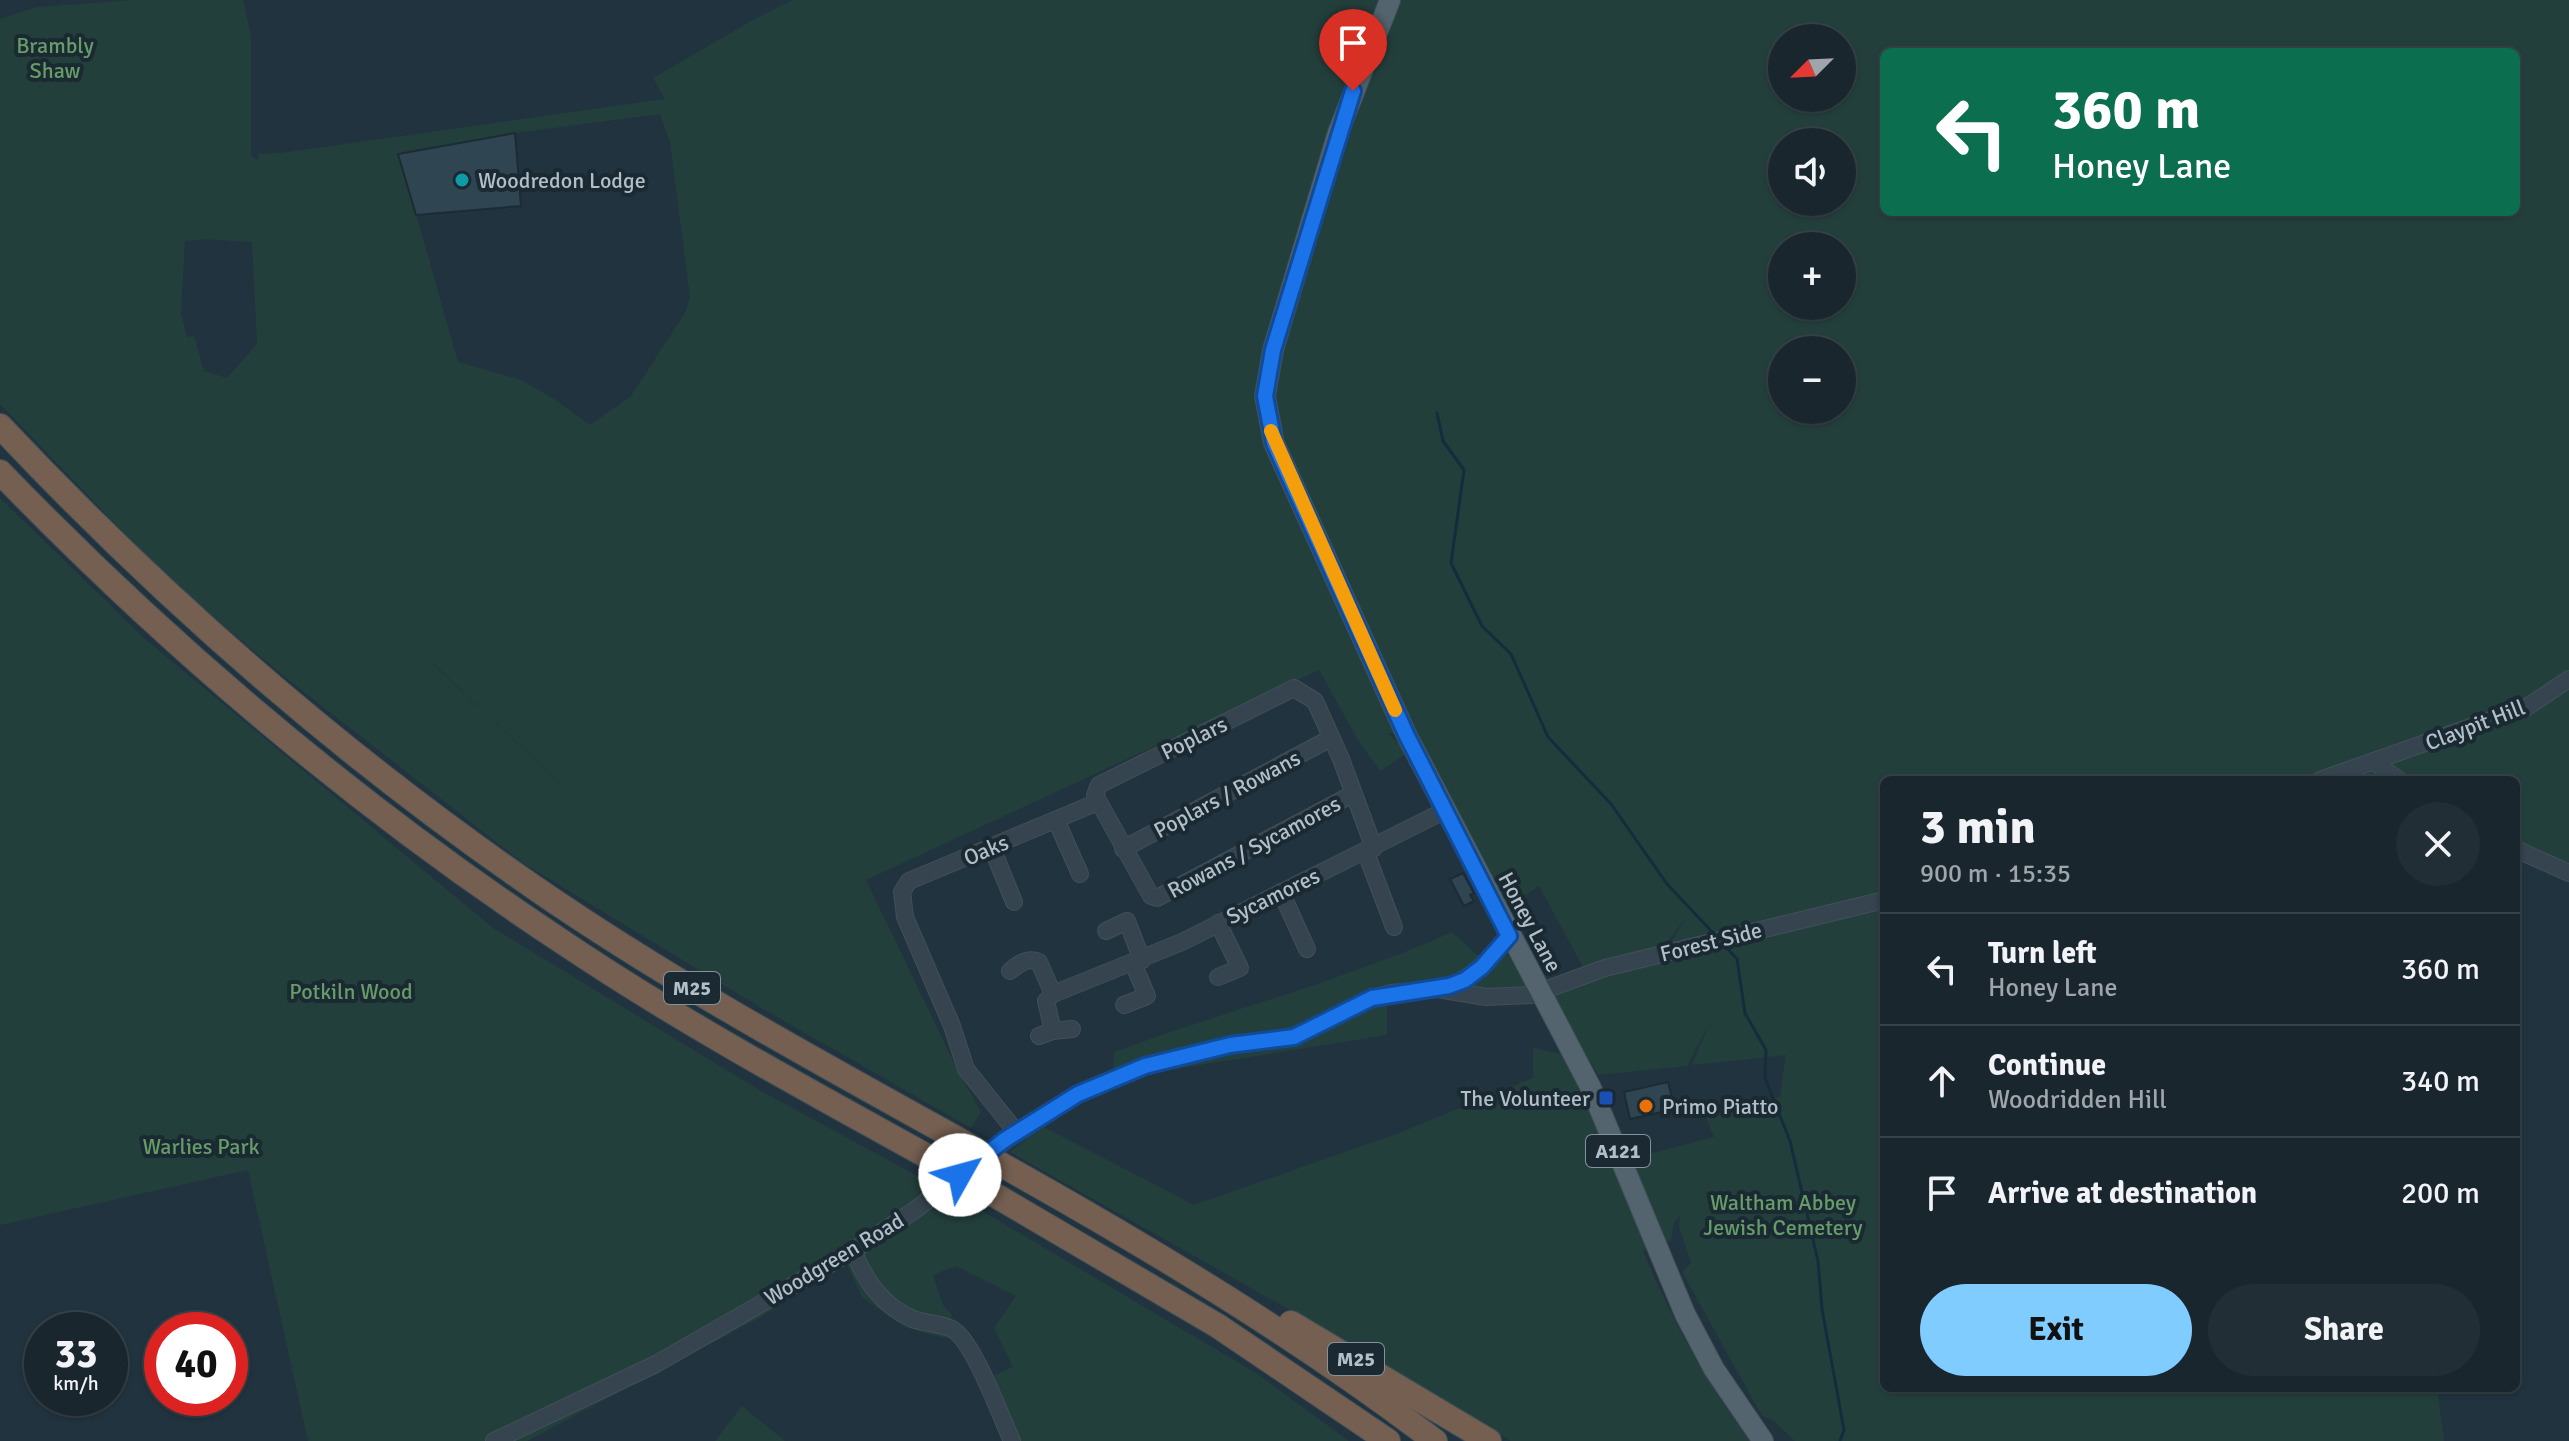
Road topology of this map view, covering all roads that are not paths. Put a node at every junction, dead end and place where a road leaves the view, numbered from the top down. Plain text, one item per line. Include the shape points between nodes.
1 (1390, 0) edge
2 (0, 426) edge
3 (0, 472) edge
4 (2569, 679) edge
5 (1331, 738) junction
6 (2375, 763) junction
7 (2333, 776) edge
8 (2393, 776) edge
9 (1351, 795) junction
10 (1098, 802) junction
11 (1444, 811) junction
12 (1056, 820) junction
13 (992, 848) junction
14 (1123, 849) junction
15 (1370, 850) junction
16 (2520, 851) edge
17 (2569, 873) edge
18 (1080, 874) dead end
19 (1281, 892) junction
20 (1880, 901) edge
21 (1014, 902) dead end
22 (1218, 923) junction
23 (1394, 927) dead end
24 (1106, 931) dead end
25 (1509, 936) junction
26 (1307, 949) dead end
27 (1137, 961) junction
28 (1010, 971) dead end
29 (1218, 977) dead end
30 (1438, 989) junction
31 (1540, 991) junction
32 (1053, 994) junction
33 (1124, 1005) dead end
34 (1072, 1029) dead end
35 (1017, 1133) junction
36 (853, 1251) junction
37 (1215, 1290) junction
38 (494, 1441) edge
39 (1012, 1441) edge
40 (1388, 1441) edge
41 (1435, 1441) edge
42 (1489, 1441) edge
43 (1763, 1441) edge

1 - 11 main road, Honey Lane / A121 via 1338,133 1273,350 1265,396 1280,457
2 - 37 highway, M25, bridge via 196,621 435,817 641,956
3 - 40 highway, M25, bridge via 200,665 415,840 646,995 1218,1326
4 - 6 street, Claypit Hill via 2527,707
5 - 9 street
5 - 10 street, Poplars via 1315,701 1294,688 1099,785
5 - 14 street, Poplars / Rowans
6 - 7 street
6 - 8 street
9 - 14 street, Rowans / Sycamores via 1157,898
9 - 15 street
10 - 12 street, Oaks
10 - 14 street
11 - 15 street, Sycamores
11 - 25 main road, Honey Lane / A121
12 - 13 street, Oaks
12 - 18 street
13 - 21 street
13 - 35 street, Oaks via 909,881 902,892 905,917 966,1069
15 - 19 street, Sycamores
15 - 23 street
16 - 17 street
19 - 22 street, Sycamores
19 - 26 street
20 - 31 street, Forest Side via 1605,968
22 - 27 street, Sycamores
22 - 29 street via 1240,968
24 - 27 street via 1127,921
25 - 30 street, Woodgreen Road via 1465,980
25 - 31 main road, Honey Lane / A121
27 - 32 street, Sycamores
27 - 33 street via 1147,996
28 - 32 street via 1023,961 1039,962
30 - 31 street, Woodgreen Road via 1486,997
30 - 35 street, Woodgreen Road via 1372,998 1294,1037 1230,1045 1145,1066 1078,1094
31 - 43 main road, Honey Lane / A121 via 1595,1096 1685,1314 1720,1379
32 - 34 street via 1046,1001 1046,1034
35 - 36 street, Woodgreen Road
36 - 38 street, Woodgreen Road via 656,1364
36 - 39 street via 868,1284 886,1300 912,1319 953,1329 966,1343
37 - 41 highway, M25
37 - 42 highway, M25 via 1318,1337

